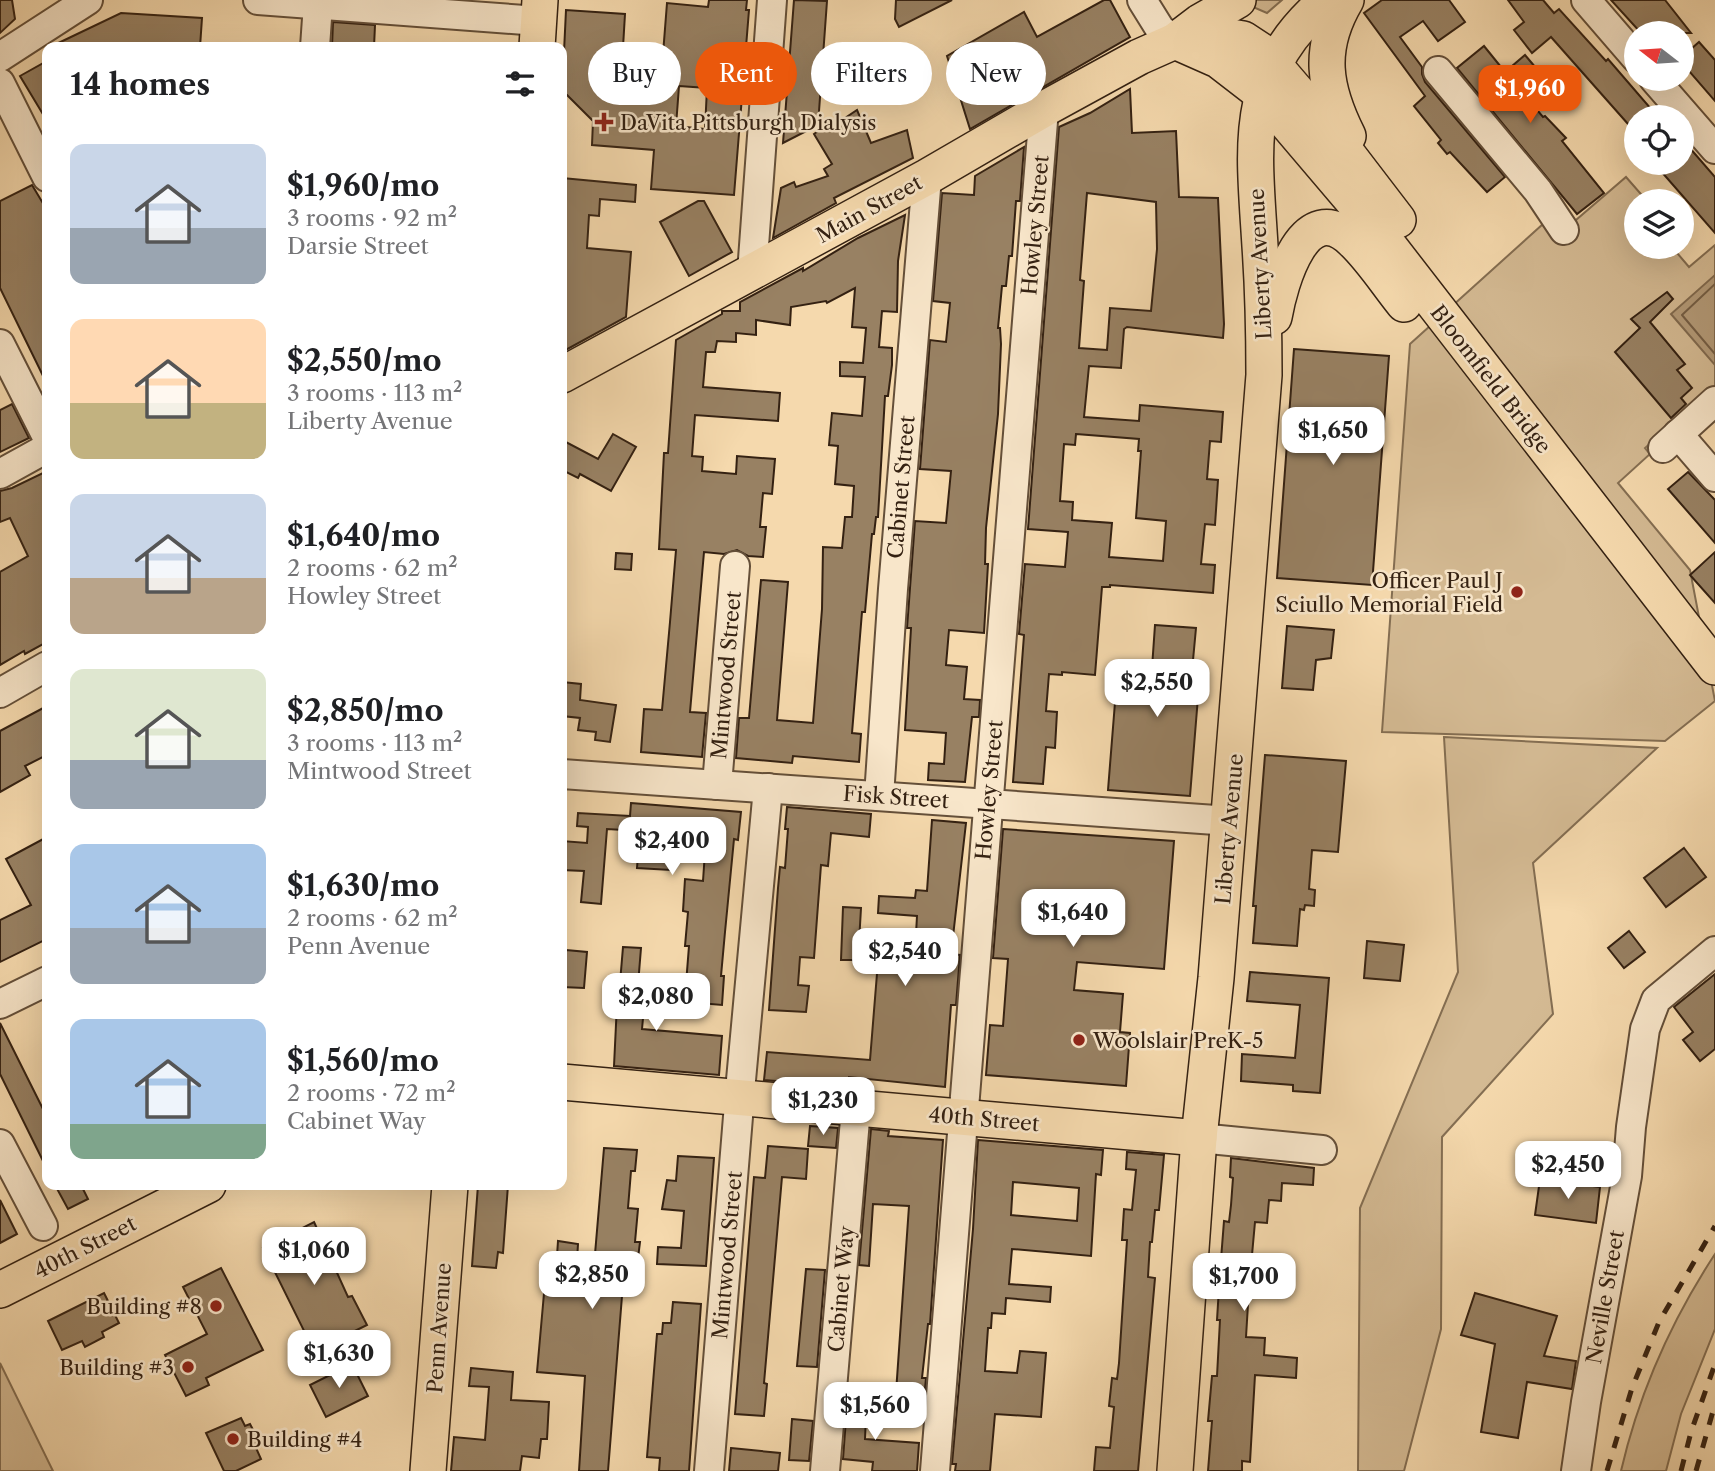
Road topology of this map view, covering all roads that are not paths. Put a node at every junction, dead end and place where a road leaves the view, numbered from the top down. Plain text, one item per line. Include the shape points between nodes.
1 (88, 0) edge
2 (258, 0) edge
3 (772, 0) edge
4 (1142, 0) edge
5 (1238, 0) edge
6 (1327, 0) edge
7 (1346, 0) edge
8 (1586, 0) edge
9 (318, 4) junction
10 (538, 23) edge
11 (1175, 41) junction
12 (315, 42) edge
13 (1624, 44) edge
14 (0, 57) edge
15 (1438, 71) dead end
16 (1268, 78) junction
17 (0, 83) edge
18 (1664, 91) edge
19 (1044, 108) junction
20 (1330, 119) junction
21 (1715, 149) edge
22 (42, 167) edge
23 (927, 177) junction
24 (1366, 217) junction
25 (1564, 230) dead end
26 (752, 273) junction
27 (0, 344) edge
28 (567, 372) edge
29 (1264, 375) junction
30 (1715, 401) edge
31 (42, 427) edge
32 (42, 452) edge
33 (0, 474) edge
34 (1715, 477) edge
35 (735, 566) dead end
36 (1715, 629) edge
37 (1715, 667) edge
38 (42, 669) edge
39 (0, 693) edge
40 (567, 774) edge
41 (717, 785) junction
42 (768, 788) junction
43 (879, 796) junction
44 (988, 804) junction
45 (1230, 821) junction
46 (1715, 951) edge
47 (42, 983) edge
48 (0, 1004) edge
49 (567, 1082) edge
50 (741, 1098) junction
51 (856, 1108) junction
52 (963, 1117) junction
53 (1199, 1138) junction
54 (0, 1144) edge
55 (1322, 1150) dead end
56 (198, 1190) edge
57 (450, 1190) edge
58 (43, 1226) dead end
59 (0, 1290) edge
60 (428, 1471) edge
61 (709, 1471) edge
62 (825, 1471) edge
63 (934, 1471) edge
64 (1175, 1471) edge
65 (1576, 1471) edge

1 - 14 street
2 - 9 street
3 - 26 street
4 - 11 street via 1160,29
5 - 11 main road, Main Street
6 - 16 main road, Liberty Avenue via 1296,31
7 - 20 main road via 1333,25 1327,59
8 - 13 street
9 - 10 street
9 - 12 street
11 - 16 main road, Main Street via 1225,36 1243,39 1263,52
11 - 19 main road, Main Street
15 - 25 street via 1538,191
16 - 20 main road, Bloomfield Bridge
16 - 24 main road, Bloomfield Bridge
16 - 29 main road, Liberty Avenue via 1255,136
17 - 22 street
18 - 21 street
19 - 23 main road, Main Street
19 - 44 street, Howley Street
20 - 24 main road, Bloomfield Bridge
23 - 26 main road, Main Street
23 - 43 street, Cabinet Street
24 - 29 main road via 1307,234 1297,247 1277,299
24 - 36 main road, Bloomfield Bridge
24 - 37 main road, Bloomfield Bridge via 1424,329 1535,437
26 - 28 main road, Main Street
27 - 31 street
29 - 45 main road, Liberty Avenue
30 - 34 street via 1670,441
32 - 33 street
35 - 41 street, Mintwood Street
38 - 39 street
40 - 41 street, Fisk Street
41 - 42 street, Fisk Street
42 - 43 street, Fisk Street
42 - 50 street, Mintwood Street
43 - 44 street, Fisk Street
44 - 45 street, Fisk Street
44 - 52 street, Howley Street
45 - 53 main road, Liberty Avenue
46 - 65 street, Neville Street via 1656,1000 1645,1029 1627,1176
47 - 48 street
49 - 50 main road, 40th Street
50 - 51 main road, 40th Street
50 - 61 street, Mintwood Street
51 - 52 main road, 40th Street
51 - 62 street, Cabinet Way
52 - 53 main road, 40th Street
52 - 63 street, Howley Street
53 - 55 street, 40th Street
53 - 64 main road, Liberty Avenue
54 - 58 street
56 - 59 main road, 40th Street
57 - 60 main road, Penn Avenue

